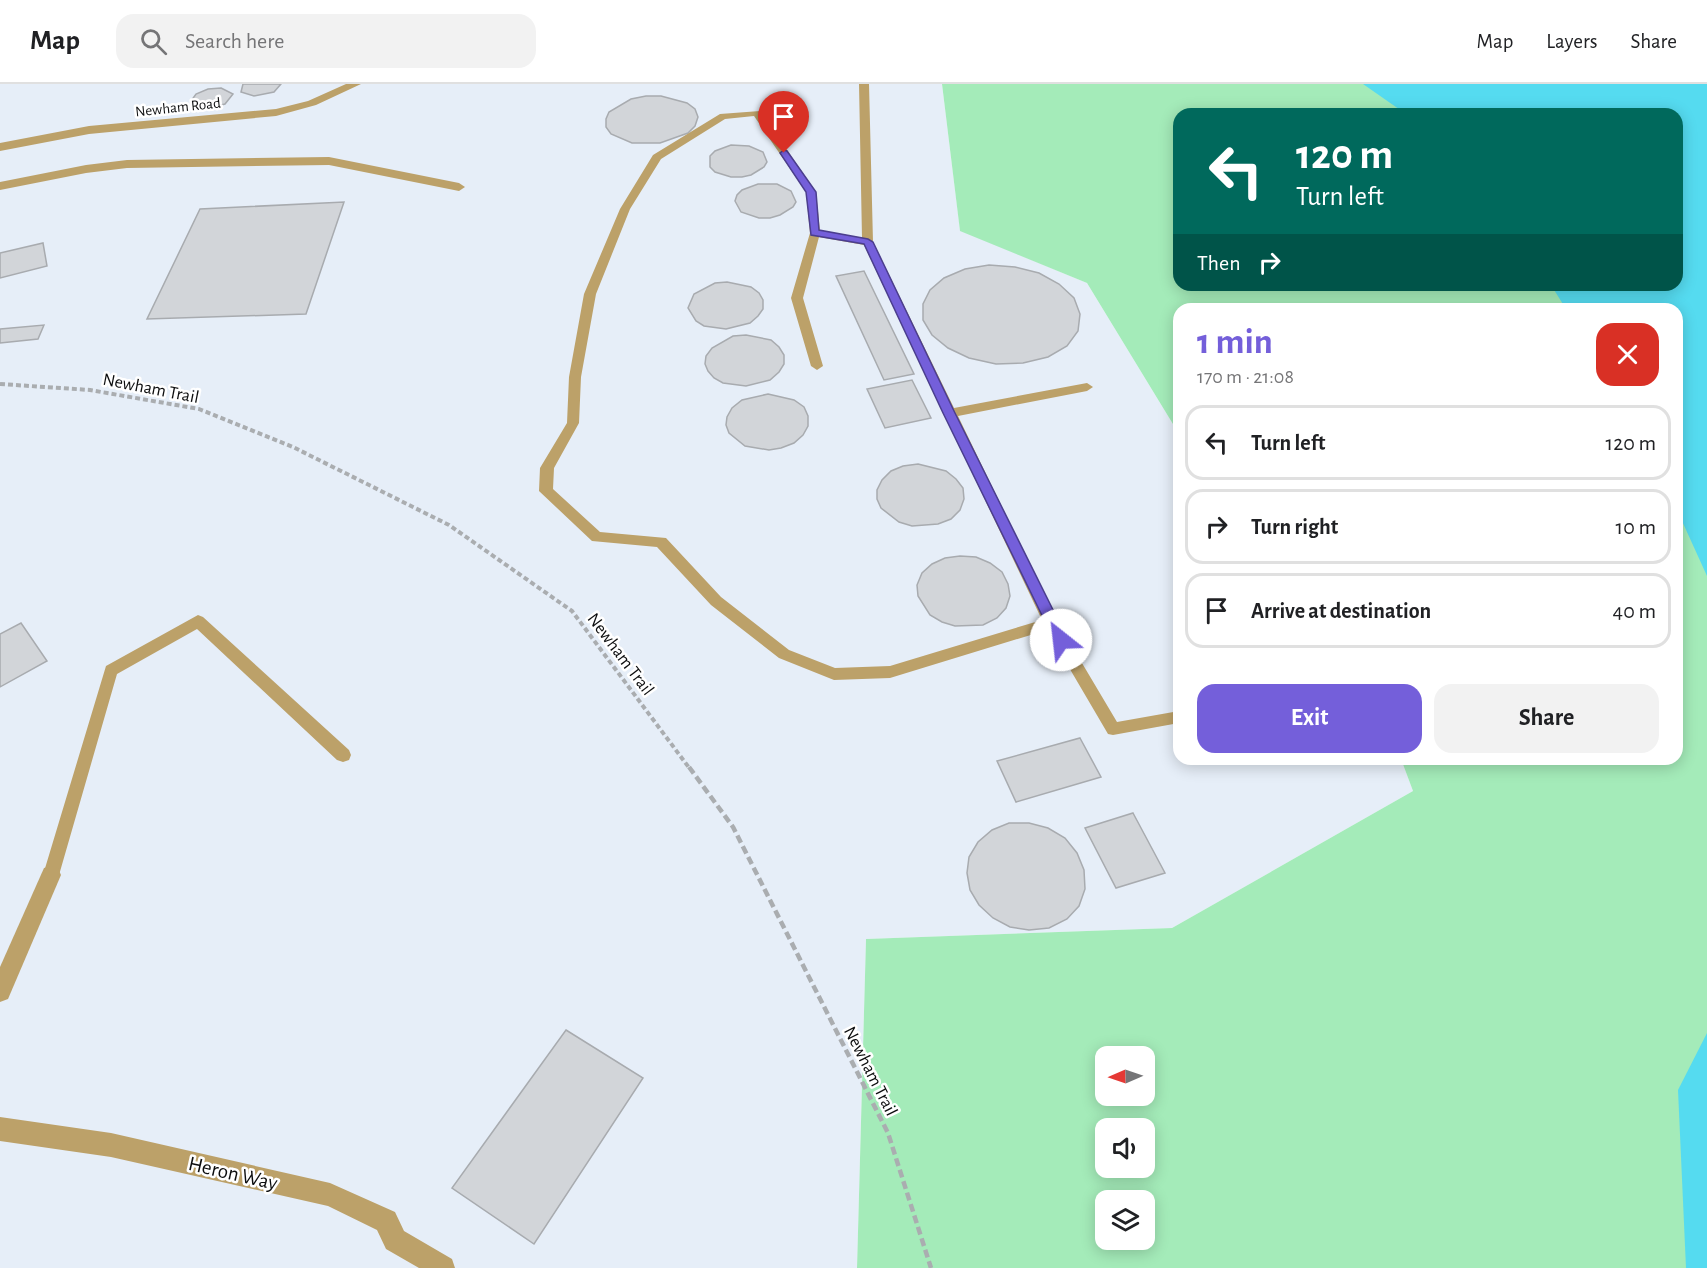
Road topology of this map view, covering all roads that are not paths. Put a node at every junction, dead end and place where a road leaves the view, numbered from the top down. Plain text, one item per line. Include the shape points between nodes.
1 (356, 84) edge
2 (864, 84) edge
3 (0, 147) edge
4 (0, 186) edge
5 (459, 187) dead end
6 (814, 233) junction
7 (868, 242) junction
8 (817, 366) dead end
9 (1087, 387) dead end
10 (949, 413) junction
11 (1051, 623) junction
12 (1173, 718) edge
13 (343, 755) dead end
14 (51, 875) joint
15 (0, 992) edge
16 (0, 1129) edge
17 (443, 1268) edge

1 - 3 street, Newham Road via 312,103 276,112 89,130
2 - 7 lane
4 - 5 street via 126,164 329,161
6 - 7 lane
6 - 8 lane via 796,298
6 - 11 lane via 811,192 758,113 723,116 657,157 625,209 590,294 575,377 573,423 547,468 546,491 597,537 661,542 716,601 784,654 834,674 890,672
7 - 10 lane
9 - 10 lane
10 - 11 lane
11 - 12 lane via 1113,729
13 - 14 lane via 198,621 111,670
14 - 15 street
16 - 17 street, Heron Way via 111,1145 330,1195 386,1221 395,1240

